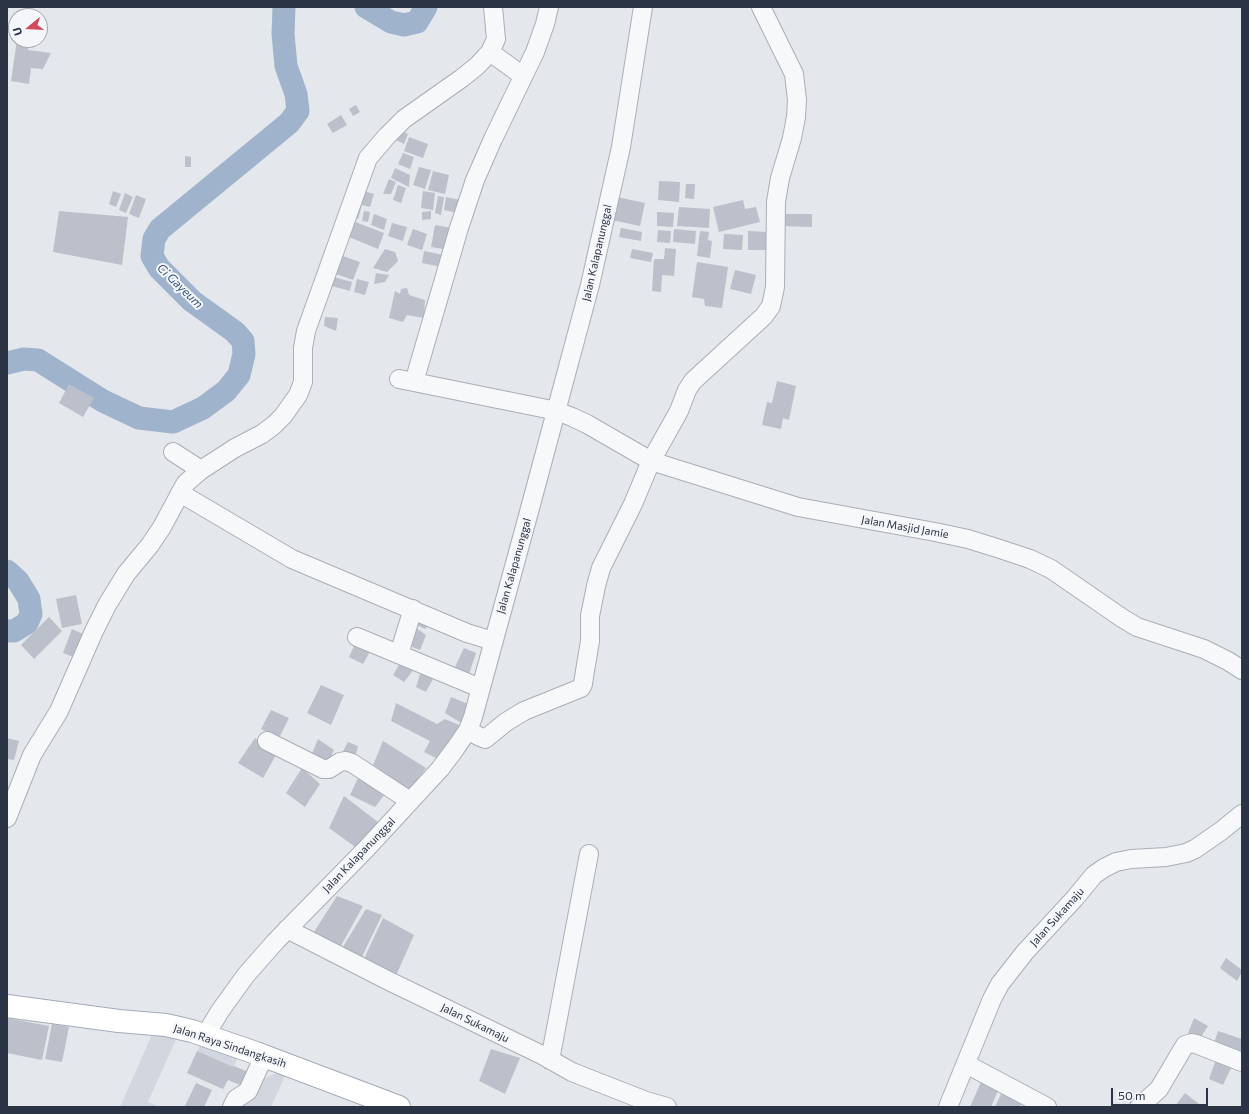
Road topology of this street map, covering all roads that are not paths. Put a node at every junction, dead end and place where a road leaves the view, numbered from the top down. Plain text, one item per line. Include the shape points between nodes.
1 (493, 7) edge
2 (549, 7) edge
3 (643, 7) edge
4 (761, 7) edge
5 (493, 54) junction
6 (523, 76) junction
7 (556, 411) junction
8 (173, 452) dead end
9 (651, 461) junction
10 (201, 470) junction
11 (180, 493) junction
12 (413, 609) junction
13 (357, 637) dead end
14 (493, 641) junction
15 (399, 654) junction
16 (1242, 670) edge
17 (480, 688) junction
18 (477, 735) junction
19 (267, 741) dead end
20 (410, 800) junction
21 (1242, 814) edge
22 (7, 818) edge
23 (589, 854) dead end
24 (287, 929) junction
25 (7, 1006) edge
26 (205, 1036) junction
27 (264, 1056) junction
28 (550, 1060) junction
29 (1242, 1062) edge
30 (966, 1064) junction
31 (394, 1106) edge
32 (232, 1107) edge
33 (667, 1107) edge
34 (948, 1107) edge
35 (1047, 1107) edge
36 (1139, 1107) edge

1 - 5 street via 496,39
2 - 6 street via 539,41
3 - 7 street, Jalan Kalapanunggal via 628,107 609,201 590,285
4 - 9 street via 794,74 797,100 792,138 776,202 774,298 764,316 693,381
5 - 6 street
5 - 10 street via 404,119 368,158 306,331 300,390 284,416 274,425
6 - 7 street, Jalan Masjid Jamie via 475,180 407,380
7 - 9 street, Jalan Masjid Jamie via 587,424
7 - 14 street, Jalan Kalapanunggal
8 - 10 street
9 - 16 street, Jalan Masjid Jamie via 798,507 968,539 1030,559 1051,569 1138,627 1204,649
9 - 18 street via 601,568 591,609 590,641 583,684 577,690 518,715 485,739
10 - 11 street via 186,483
11 - 12 street via 292,559
11 - 22 street via 162,527 126,574 107,605 59,711 32,754
12 - 14 street via 467,633
12 - 15 street
13 - 15 street
14 - 17 street, Jalan Kalapanunggal
15 - 17 street
17 - 18 street, Jalan Kalapanunggal via 473,717
18 - 20 street, Jalan Kalapanunggal via 462,740 444,764
19 - 20 street via 323,769 340,762 352,763
20 - 24 street, Jalan Kalapanunggal via 367,848
21 - 30 street, Jalan Sukamaju via 1186,853 1116,862 1094,875 1000,984
23 - 28 street
24 - 26 street, Jalan Kalapanunggal via 246,975
24 - 28 street, Jalan Sukamaju
25 - 26 main road, Jalan Raya Sindangkasih via 166,1025
26 - 27 main road, Jalan Raya Sindangkasih
27 - 31 main road, Jalan Raya Sindangkasih
27 - 32 street via 248,1091 236,1099
28 - 33 street, Jalan Sukamaju via 572,1072
29 - 36 street via 1196,1044 1185,1045 1159,1089
30 - 34 street, Jalan Sukamaju
30 - 35 street

